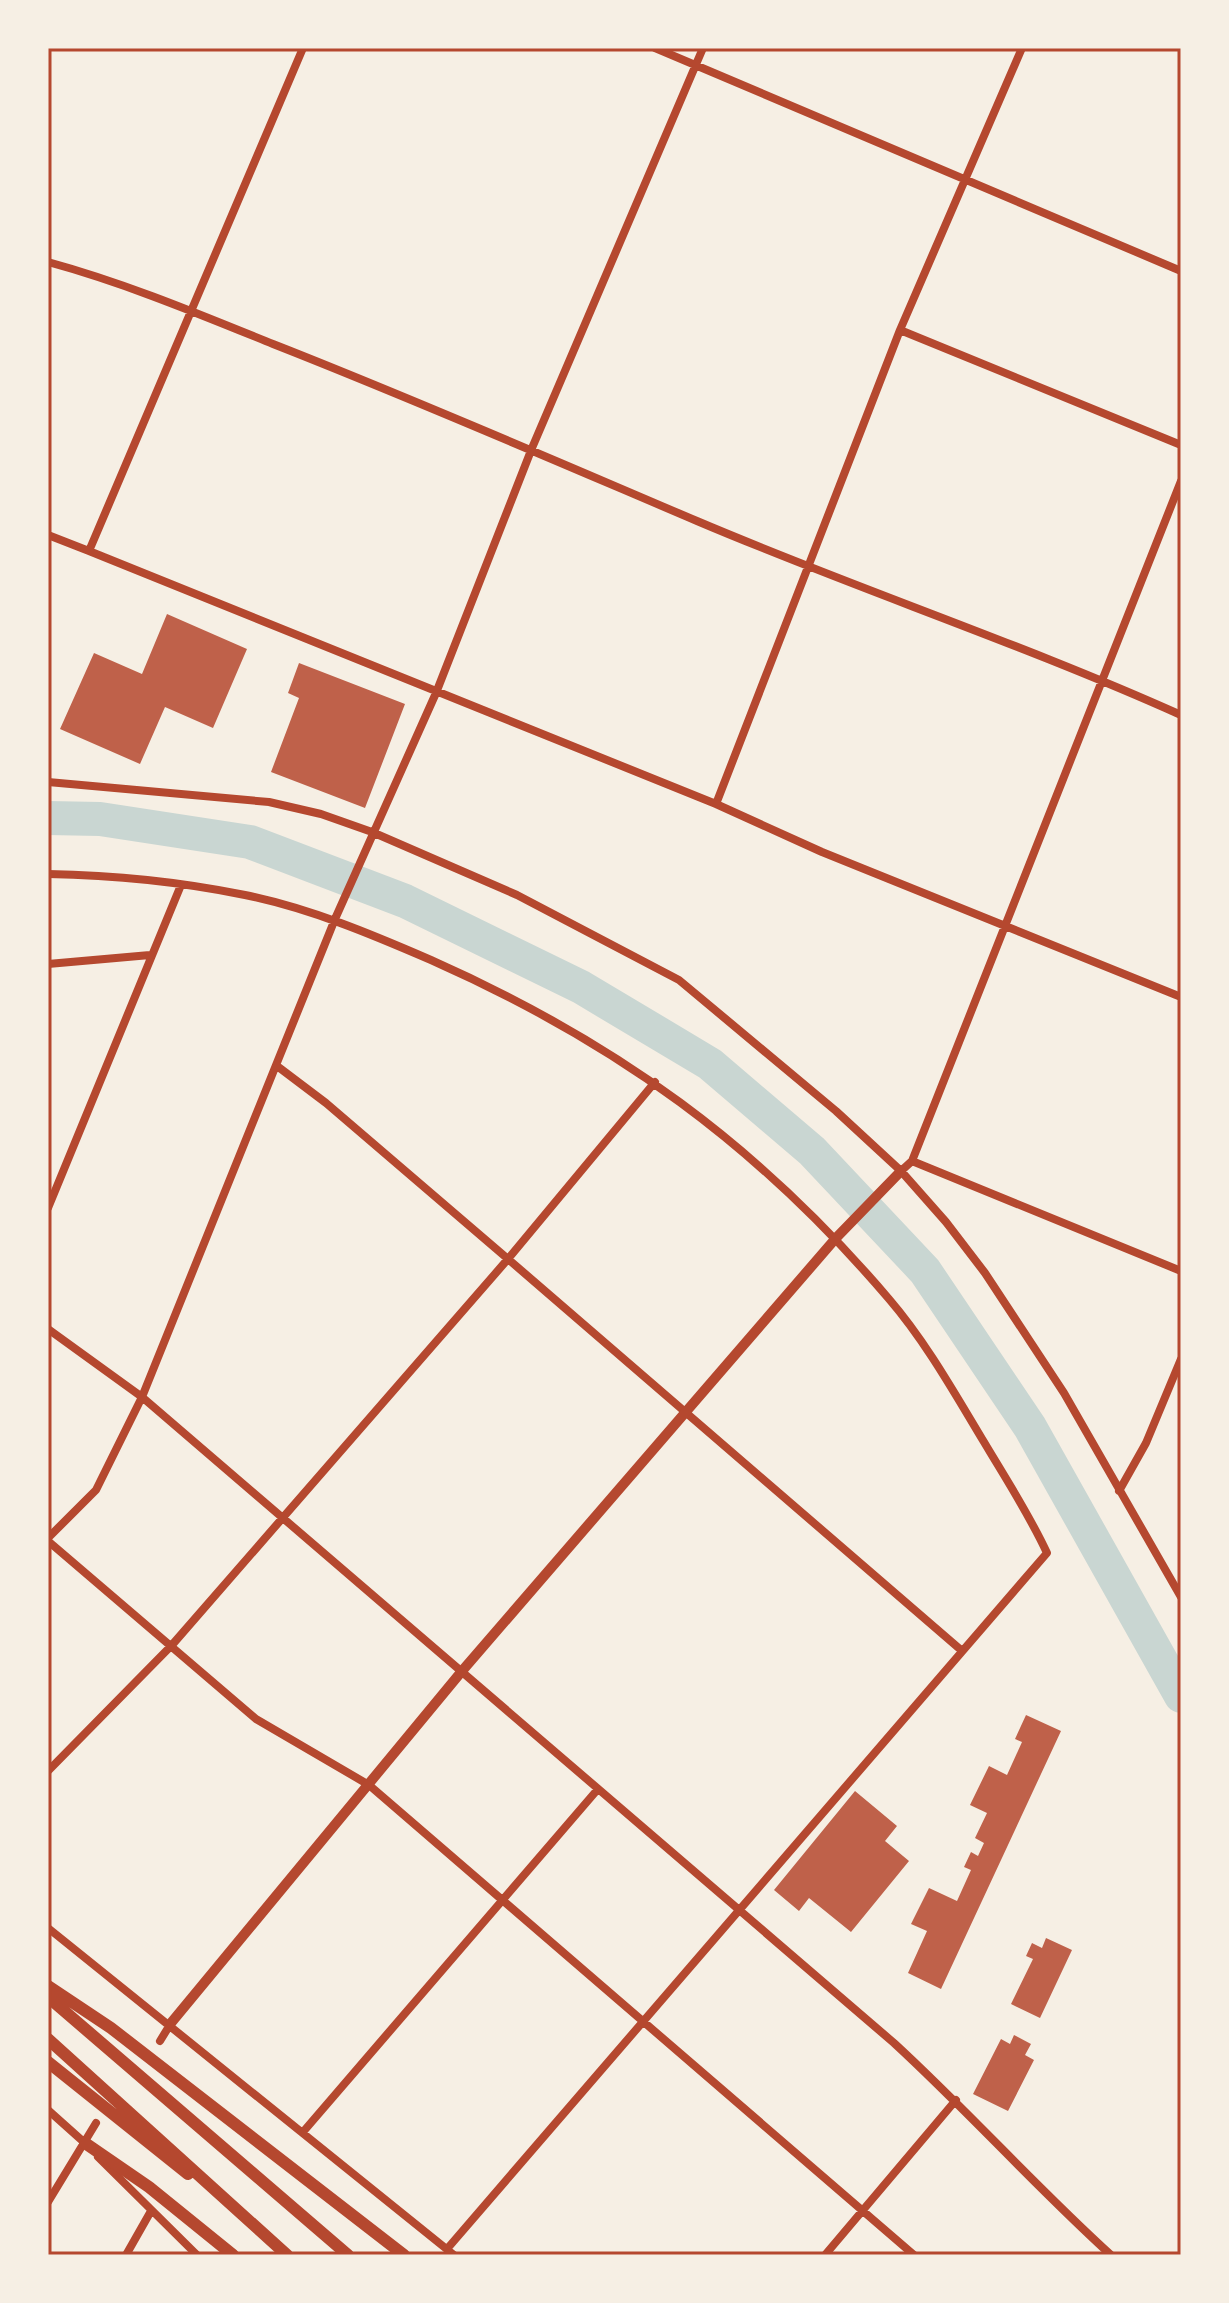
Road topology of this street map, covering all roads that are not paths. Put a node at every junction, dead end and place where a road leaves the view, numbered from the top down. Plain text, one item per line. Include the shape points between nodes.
1 (303, 48) edge
2 (655, 48) edge
3 (703, 48) edge
4 (1022, 48) edge
5 (696, 65) junction
6 (967, 181) junction
7 (48, 262) edge
8 (1181, 271) edge
9 (189, 310) junction
10 (900, 330) junction
11 (1181, 445) edge
12 (532, 448) junction
13 (1181, 481) edge
14 (48, 535) edge
15 (89, 551) junction
16 (810, 566) junction
17 (1102, 680) junction
18 (436, 693) junction
19 (1181, 715) edge
20 (48, 782) edge
21 (716, 804) junction
22 (372, 833) junction
23 (48, 874) edge
24 (181, 885) junction
25 (335, 920) junction
26 (1007, 927) junction
27 (150, 955) junction
28 (48, 964) edge
29 (1181, 997) edge
30 (277, 1066) junction
31 (655, 1082) junction
32 (912, 1161) junction
33 (900, 1171) junction
34 (48, 1208) edge
35 (835, 1239) junction
36 (508, 1259) junction
37 (1181, 1271) edge
38 (48, 1329) edge
39 (1181, 1359) edge
40 (142, 1397) junction
41 (685, 1412) junction
42 (1119, 1491) junction
43 (281, 1516) junction
44 (48, 1539) edge
45 (1181, 1597) edge
46 (172, 1645) junction
47 (961, 1650) junction
48 (462, 1671) junction
49 (48, 1771) edge
50 (369, 1785) junction
51 (598, 1789) junction
52 (503, 1900) junction
53 (738, 1908) junction
54 (48, 1928) edge
55 (48, 1986) edge
56 (48, 1997) edge
57 (643, 2019) junction
58 (171, 2023) junction
59 (48, 2039) edge
60 (160, 2041) dead end
61 (48, 2062) edge
62 (956, 2100) junction
63 (48, 2110) edge
64 (96, 2123) dead end
65 (303, 2132) junction
66 (85, 2143) junction
67 (48, 2202) edge
68 (234, 2210) junction
69 (864, 2210) junction
70 (151, 2211) junction
71 (451, 2252) edge
72 (126, 2255) edge
73 (197, 2255) edge
74 (233, 2255) edge
75 (287, 2255) edge
76 (348, 2255) edge
77 (404, 2255) edge
78 (825, 2255) edge
79 (914, 2255) edge
80 (1111, 2255) edge

1 - 9 street
2 - 5 street
3 - 5 street
4 - 6 street
5 - 6 street
5 - 12 street
6 - 8 street
6 - 10 street
7 - 9 street
9 - 12 street
9 - 15 street
10 - 11 street
10 - 16 street
12 - 16 street
12 - 18 street
13 - 17 street
14 - 15 street
15 - 18 street
16 - 17 street
16 - 21 street
17 - 19 street
17 - 26 street
18 - 21 street
18 - 22 street
20 - 22 street via 269,802
21 - 26 street
22 - 25 street
22 - 33 street via 517,895 679,980
23 - 24 street
24 - 25 street via 246,895
24 - 27 street
25 - 30 street
25 - 31 street via 511,998
26 - 29 street
26 - 32 street
27 - 28 street
27 - 34 street
30 - 36 street
30 - 40 street
31 - 35 street via 772,1175
31 - 36 street
32 - 33 street
32 - 37 street
33 - 35 street
33 - 42 street via 985,1273 1064,1393
35 - 41 street
35 - 47 street via 891,1301 944,1376 1047,1553
36 - 41 street
36 - 43 street
38 - 40 street
39 - 42 street via 1146,1443
40 - 43 street
40 - 44 street via 96,1490
41 - 47 street
41 - 48 street
42 - 45 street
43 - 46 street
43 - 48 street
44 - 46 street
46 - 49 street
46 - 50 street via 256,1719
47 - 53 street
48 - 50 street
48 - 51 street
50 - 52 street
50 - 58 street
51 - 52 street
51 - 53 street
52 - 57 street
52 - 65 street
53 - 57 street
53 - 62 street
54 - 58 street
55 - 77 highway via 111,2028
56 - 76 highway
57 - 69 street
57 - 71 street
58 - 60 street
58 - 65 street
59 - 68 highway
61 - 68 highway
62 - 69 street
62 - 80 street via 1044,2195
63 - 66 street
64 - 66 street
65 - 71 street
66 - 67 street
66 - 70 street
66 - 74 highway
68 - 75 highway
69 - 78 street
69 - 79 street
70 - 72 street
70 - 73 street

